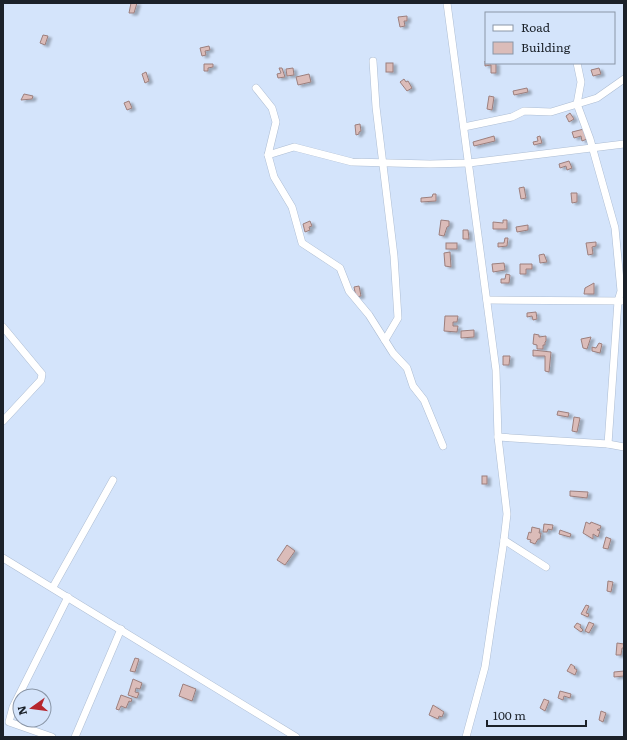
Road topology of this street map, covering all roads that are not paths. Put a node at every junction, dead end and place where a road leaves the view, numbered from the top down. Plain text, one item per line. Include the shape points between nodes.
1 (446, 3) edge
2 (373, 61) dead end
3 (577, 64) edge
4 (624, 79) edge
5 (256, 88) dead end
6 (577, 104) junction
7 (464, 127) junction
8 (624, 144) edge
9 (592, 147) junction
10 (268, 155) junction
11 (383, 163) junction
12 (469, 163) junction
13 (487, 300) junction
14 (621, 301) edge
15 (3, 327) edge
16 (385, 340) junction
17 (3, 421) edge
18 (498, 437) junction
19 (608, 444) junction
20 (443, 446) dead end
21 (624, 447) edge
22 (113, 480) dead end
23 (504, 540) junction
24 (3, 558) edge
25 (546, 567) dead end
26 (53, 587) junction
27 (68, 597) junction
28 (121, 629) junction
29 (6, 721) edge
30 (52, 737) edge
31 (75, 737) edge
32 (296, 737) edge
33 (466, 737) edge

1 - 7 street
2 - 11 street
3 - 6 street via 580,82
4 - 6 street via 597,98
5 - 10 street via 272,108 276,122
6 - 7 street via 550,112 524,112
6 - 9 street
7 - 12 street
8 - 9 street
9 - 12 street
9 - 14 street via 615,228
10 - 11 street via 294,147 352,162
10 - 16 street via 274,177 292,207 302,243 340,268 349,291
11 - 12 street
11 - 16 street via 398,318
12 - 13 street
13 - 14 street
13 - 18 street via 496,370
14 - 19 street
15 - 17 street via 42,374 41,380
16 - 20 street via 407,368 413,386 424,400
18 - 19 street
18 - 23 street via 507,514
19 - 21 street
22 - 26 street
23 - 25 street
23 - 33 street via 485,667
24 - 26 street
26 - 27 street
27 - 28 street
27 - 29 street
28 - 31 street
28 - 32 street
29 - 30 street

